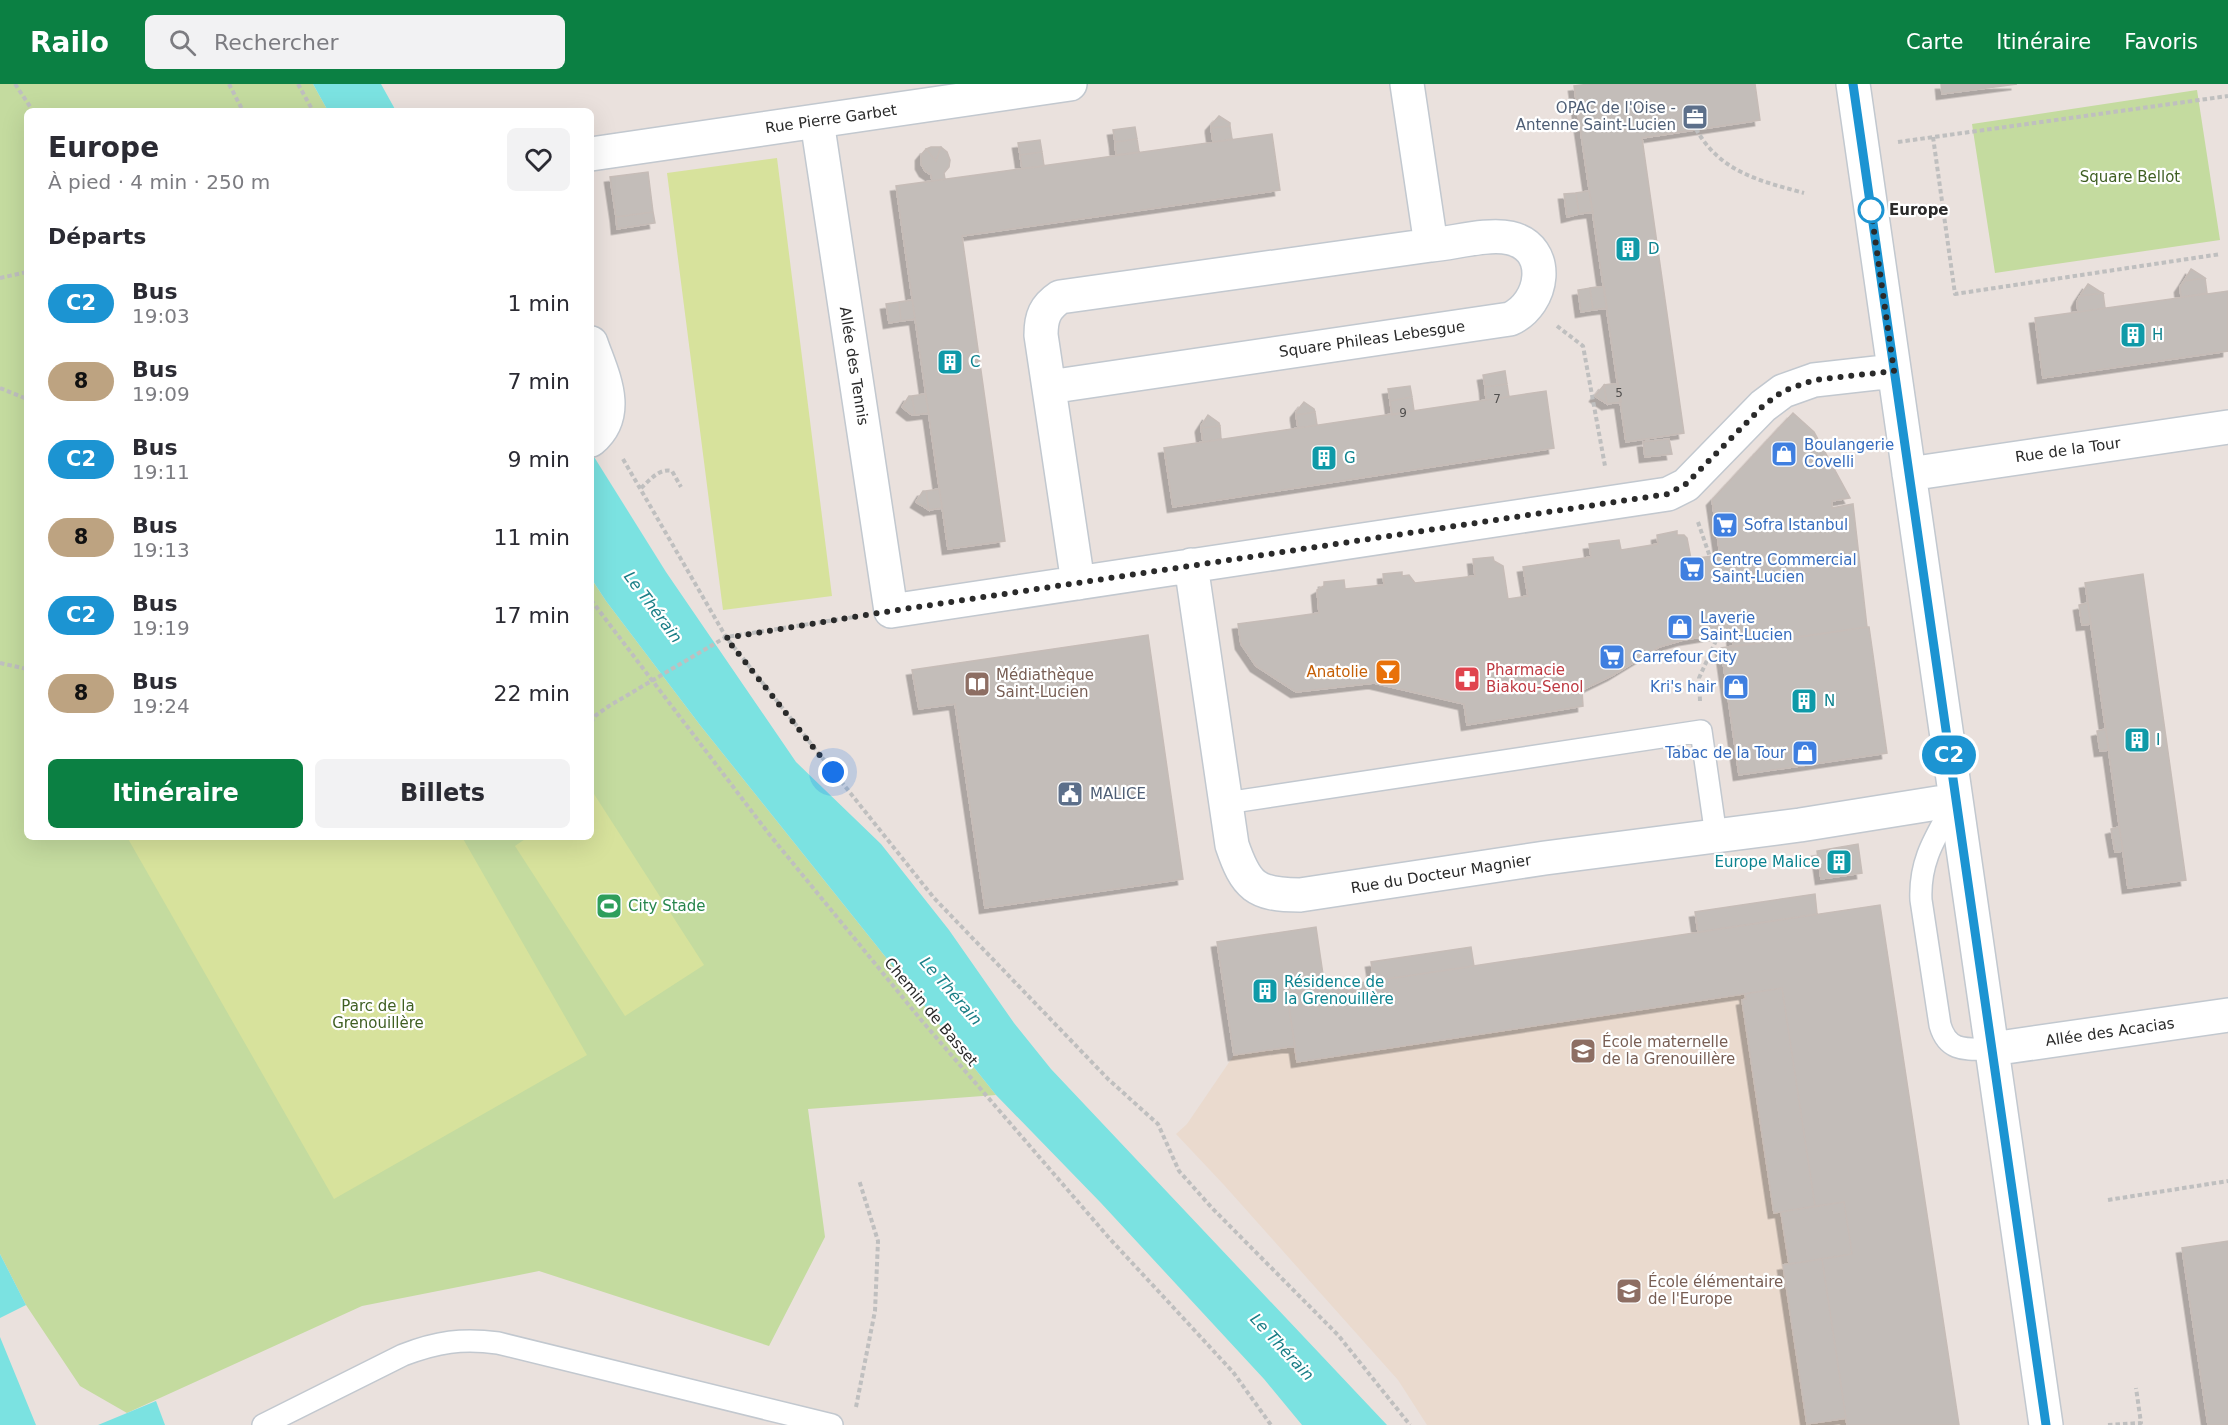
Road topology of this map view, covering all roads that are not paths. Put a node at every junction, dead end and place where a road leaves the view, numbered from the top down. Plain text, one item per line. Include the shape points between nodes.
1 (1070, 84) edge
2 (1407, 84) edge
3 (1853, 84) edge
4 (817, 121) junction
5 (594, 154) edge
6 (1431, 245) junction
7 (594, 352) edge
8 (1894, 371) junction
9 (1049, 387) junction
10 (2228, 427) edge
11 (597, 433) edge
12 (1909, 474) junction
13 (1191, 566) junction
14 (1078, 583) junction
15 (1956, 800) junction
16 (1226, 803) junction
17 (1716, 836) junction
18 (2228, 1015) edge
19 (1992, 1049) junction
20 (263, 1425) edge
21 (832, 1425) edge
22 (2046, 1425) edge

1 - 4 street, Rue Pierre Garbet
2 - 6 street
3 - 8 street
4 - 5 street, Rue Pierre Garbet
4 - 14 street, Allée des Tennis via 891,611
6 - 9 street via 1060,297 1050,304 1041,322
6 - 9 street, Square Phileas Lebesgue via 1498,237 1520,242 1534,254 1539,266 1537,291 1520,315 1510,319
7 - 11 street via 608,393 608,414
8 - 12 street
8 - 13 street via 1814,380 1783,391 1763,406 1686,484 1668,494
9 - 14 street
10 - 12 street, Rue de la Tour
12 - 15 street
13 - 14 street
13 - 16 street, Rue du Docteur Magnier
15 - 17 street, Rue du Docteur Magnier
15 - 19 street
15 - 19 lane via 1925,857 1921,900 1943,1037 1959,1047
16 - 17 street, Rue du Docteur Magnier via 1240,869 1248,882 1280,895
16 - 17 lane via 1701,731
18 - 19 street, Allée des Acacias
19 - 22 street
20 - 21 lane via 403,1354 447,1341 472,1340 498,1343

